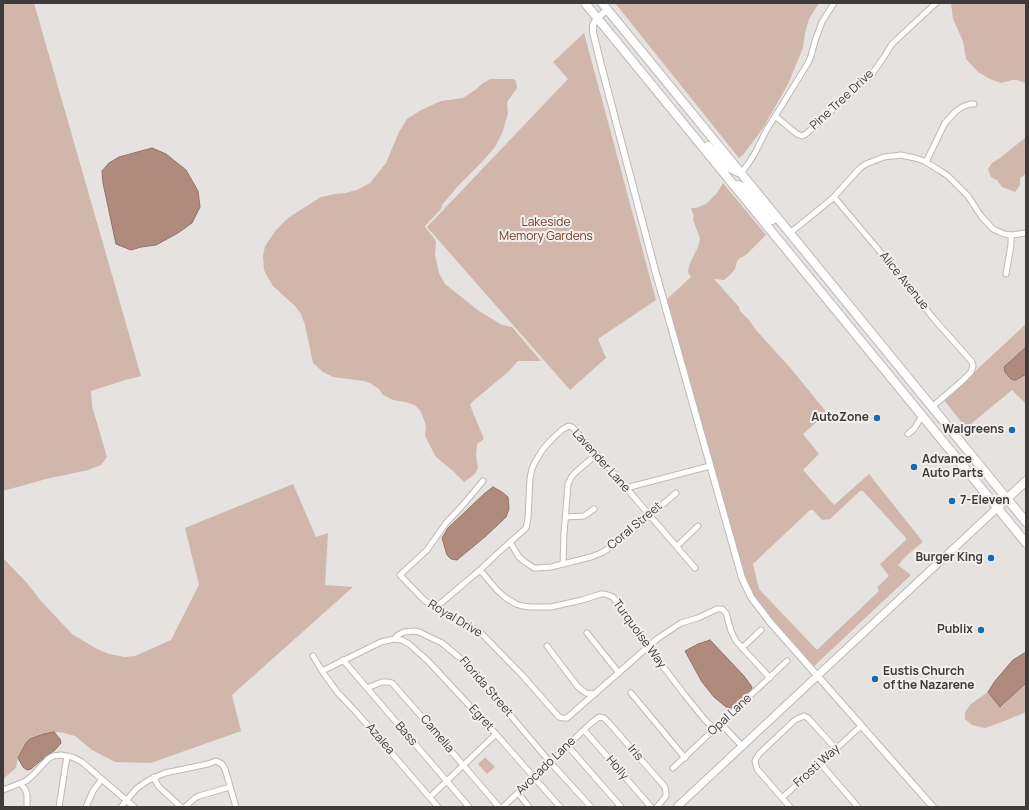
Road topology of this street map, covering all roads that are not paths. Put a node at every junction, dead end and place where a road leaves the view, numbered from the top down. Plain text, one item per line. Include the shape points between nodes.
1 (585, 3) edge
2 (834, 3) edge
3 (936, 3) edge
4 (604, 6) edge
5 (597, 18) junction
6 (974, 104) dead end
7 (775, 116) junction
8 (682, 122) junction
9 (926, 162) junction
10 (741, 173) junction
11 (731, 182) junction
12 (834, 197) junction
13 (790, 233) junction
14 (1026, 233) edge
15 (1011, 235) junction
16 (811, 259) junction
17 (1006, 274) dead end
18 (932, 407) junction
19 (922, 416) junction
20 (941, 418) junction
21 (908, 434) dead end
22 (597, 454) junction
23 (710, 466) junction
24 (483, 481) dead end
25 (1026, 481) edge
26 (626, 488) junction
27 (676, 493) dead end
28 (1007, 498) junction
29 (997, 508) junction
30 (594, 509) dead end
31 (650, 515) junction
32 (565, 517) junction
33 (1026, 522) edge
34 (698, 526) dead end
35 (510, 542) junction
36 (1026, 543) edge
37 (677, 546) junction
38 (563, 564) junction
39 (695, 568) dead end
40 (480, 570) junction
41 (435, 608) junction
42 (761, 630) dead end
43 (587, 633) dead end
44 (394, 639) junction
45 (547, 646) dead end
46 (648, 647) junction
47 (742, 647) junction
48 (314, 656) dead end
49 (343, 660) junction
50 (787, 661) dead end
51 (322, 671) junction
52 (619, 673) junction
53 (817, 675) junction
54 (770, 678) junction
55 (367, 688) junction
56 (631, 693) dead end
57 (595, 694) junction
58 (590, 724) joint
59 (721, 724) junction
60 (861, 726) junction
61 (715, 729) junction
62 (584, 730) junction
63 (496, 734) junction
64 (568, 745) junction
65 (742, 746) junction
66 (836, 749) junction
67 (67, 756) junction
68 (685, 758) junction
69 (550, 762) junction
70 (820, 763) junction
71 (464, 766) junction
72 (673, 768) dead end
73 (154, 777) junction
74 (534, 778) junction
75 (102, 779) junction
76 (447, 782) junction
77 (21, 784) junction
78 (230, 788) junction
79 (3, 790) edge
80 (518, 793) junction
81 (430, 797) junction
82 (782, 798) junction
83 (127, 800) junction
84 (658, 806) edge
85 (27, 807) edge
86 (59, 807) edge
87 (86, 807) edge
88 (121, 807) edge
89 (134, 807) edge
90 (181, 807) edge
91 (185, 807) edge
92 (236, 807) edge
93 (438, 807) edge
94 (468, 807) edge
95 (499, 807) edge
96 (503, 807) edge
97 (529, 807) edge
98 (560, 807) edge
99 (591, 807) edge
100 (621, 807) edge
101 (651, 807) edge
102 (677, 807) edge
103 (790, 807) edge
104 (858, 807) edge
105 (933, 807) edge

1 - 5 main road
2 - 7 street via 822,22 812,56
3 - 7 street, Pine Tree Drive via 892,44 872,74 806,134 798,134
4 - 5 street
4 - 10 main road
5 - 8 main road
5 - 23 street via 593,32 605,82
6 - 9 street via 962,107 945,124
7 - 10 street
8 - 10 main road via 688,124 731,170
8 - 11 main road
9 - 12 street via 901,155 873,161 860,168
9 - 15 street via 968,196 993,229
10 - 13 main road
11 - 16 main road via 741,186 802,253
11 - 19 main road
12 - 13 street
12 - 18 street, Alice Avenue via 972,362 971,372
13 - 16 main road
14 - 15 street
15 - 17 street
16 - 18 main road
18 - 20 main road
19 - 20 main road via 932,414
19 - 21 street
19 - 29 main road
20 - 28 main road
22 - 26 street, Lavender Lane
22 - 32 street via 570,480
22 - 35 street, Lavender Lane via 572,427 566,427 553,438 539,454 532,469 527,525
23 - 26 street
23 - 53 street via 745,586 770,622
24 - 41 street, Royal Drive via 446,523 427,550 400,575
25 - 28 main road
26 - 31 street, Lavender Lane
27 - 31 street, Coral Street
28 - 29 main road
28 - 33 main road
29 - 36 main road
29 - 53 main road
30 - 32 street via 584,516
31 - 37 street, Lavender Lane
31 - 38 street, Coral Street via 601,553
32 - 38 street
34 - 37 street
35 - 38 street, Coral Street via 519,557 534,568
35 - 40 street, Lavender Lane
37 - 39 street, Lavender Lane
40 - 41 street, Lavender Lane
40 - 46 street, Turquoise Way via 506,598 522,606 551,607 601,594 609,595 616,600 626,619
41 - 57 street, Royal Drive via 481,633 559,717 567,718
42 - 47 street
43 - 52 street
44 - 49 street, Florida Street via 381,642
44 - 63 street, Egret via 409,644 428,661
44 - 69 street, Florida Street via 404,632 414,631 448,647 466,663
45 - 57 street via 578,687 586,693
46 - 47 street, Royal Drive via 681,624 720,608 726,613 729,627
46 - 52 street, Royal Drive
46 - 61 street, Turquoise Way via 688,700
47 - 54 street
48 - 51 street, Azalea
49 - 51 street, Florida Street
49 - 55 street, Bass
50 - 54 street, Opal Lane
51 - 81 street, Azalea via 338,693
52 - 57 street, Royal Drive
53 - 60 street
53 - 65 main road
54 - 59 street, Opal Lane
55 - 71 street, Camelia via 382,682 392,683
55 - 76 street, Bass
56 - 68 street
58 - 62 street, Avocado Lane
58 - 84 street, Iris via 598,717 604,718 665,787 666,796
59 - 61 street, Opal Lane
59 - 65 street
60 - 66 street, Frosti Way
60 - 105 street
61 - 68 street, Opal Lane
62 - 64 street, Avocado Lane
62 - 101 street, Holly
63 - 71 street
63 - 74 street, Egret
64 - 69 street, Avocado Lane
64 - 100 street
65 - 102 main road
66 - 70 street, Frosti Way
66 - 82 street via 808,718 804,716 794,721 759,754 755,761 759,772
67 - 75 street via 76,758
67 - 77 street via 53,756
67 - 86 street
68 - 72 street, Opal Lane
69 - 74 street, Avocado Lane
69 - 99 street, Florida Street
70 - 82 street, Frosti Way
70 - 104 street
71 - 76 street
71 - 95 street, Camelia
73 - 78 street via 216,761 225,769
73 - 83 street via 144,782
73 - 90 street via 159,787
74 - 80 street, Avocado Lane
74 - 98 street, Egret
75 - 83 street
75 - 87 street
76 - 81 street
76 - 94 street, Bass
77 - 79 street
77 - 85 street via 26,789
78 - 91 street via 194,798
78 - 92 street
80 - 96 street, Avocado Lane
80 - 97 street
81 - 93 street, Azalea
82 - 103 street
83 - 88 street
83 - 89 street

